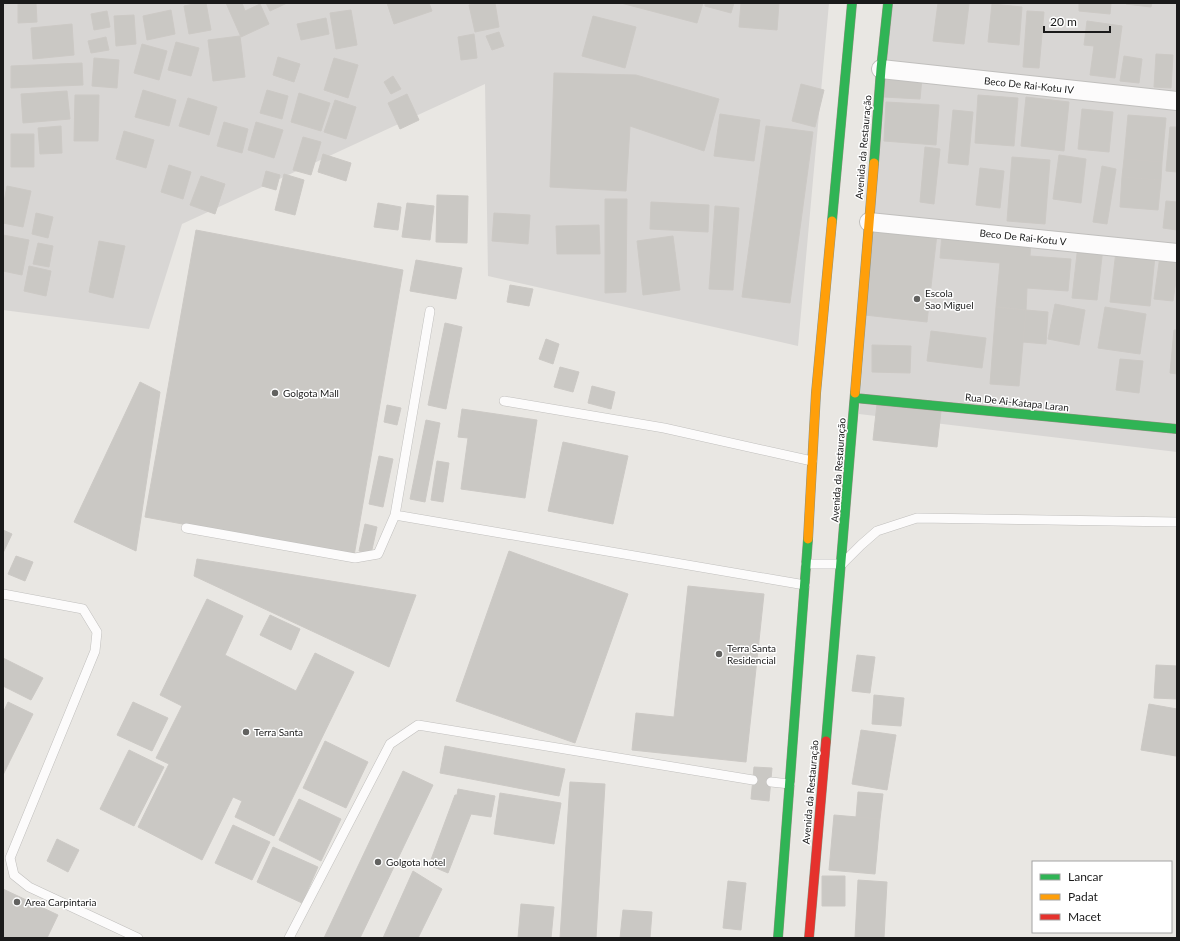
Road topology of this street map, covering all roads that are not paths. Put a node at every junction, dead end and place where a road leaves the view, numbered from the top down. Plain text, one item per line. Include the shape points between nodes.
1 (852, 3) edge
2 (888, 3) edge
3 (880, 69) junction
4 (1177, 101) edge
5 (868, 222) junction
6 (1177, 253) edge
7 (430, 311) dead end
8 (855, 398) junction
9 (504, 401) dead end
10 (1177, 429) edge
11 (812, 461) junction
12 (395, 515) junction
13 (1177, 522) edge
14 (186, 528) dead end
15 (806, 564) junction
16 (842, 564) junction
17 (805, 585) junction
18 (3, 594) edge
19 (753, 780) dead end
20 (771, 782) dead end
21 (790, 784) junction
22 (138, 938) edge
23 (289, 938) edge
24 (778, 938) edge
25 (809, 938) edge

1 - 11 main road, Avenida da Restauração
2 - 3 main road, Avenida da Restauração
3 - 4 street, Beco De Rai-Kotu IV
3 - 5 main road, Avenida da Restauração
5 - 6 street, Beco De Rai-Kotu V
5 - 8 main road, Avenida da Restauração
7 - 12 lane
8 - 10 main road, Rua De Ai-Katapa Laran
8 - 16 main road, Avenida da Restauração
9 - 11 lane via 664,428
11 - 15 main road, Avenida da Restauração
12 - 14 lane via 378,554 355,558
12 - 17 lane
13 - 16 lane via 917,518 877,531
15 - 16 lane
15 - 17 main road, Avenida da Restauração
16 - 25 main road, Avenida da Restauração
17 - 21 main road, Avenida da Restauração
18 - 22 lane via 83,609 97,632 95,651 10,858 14,875 29,887
19 - 23 lane via 418,725 390,744
20 - 21 lane
21 - 24 main road, Avenida da Restauração

